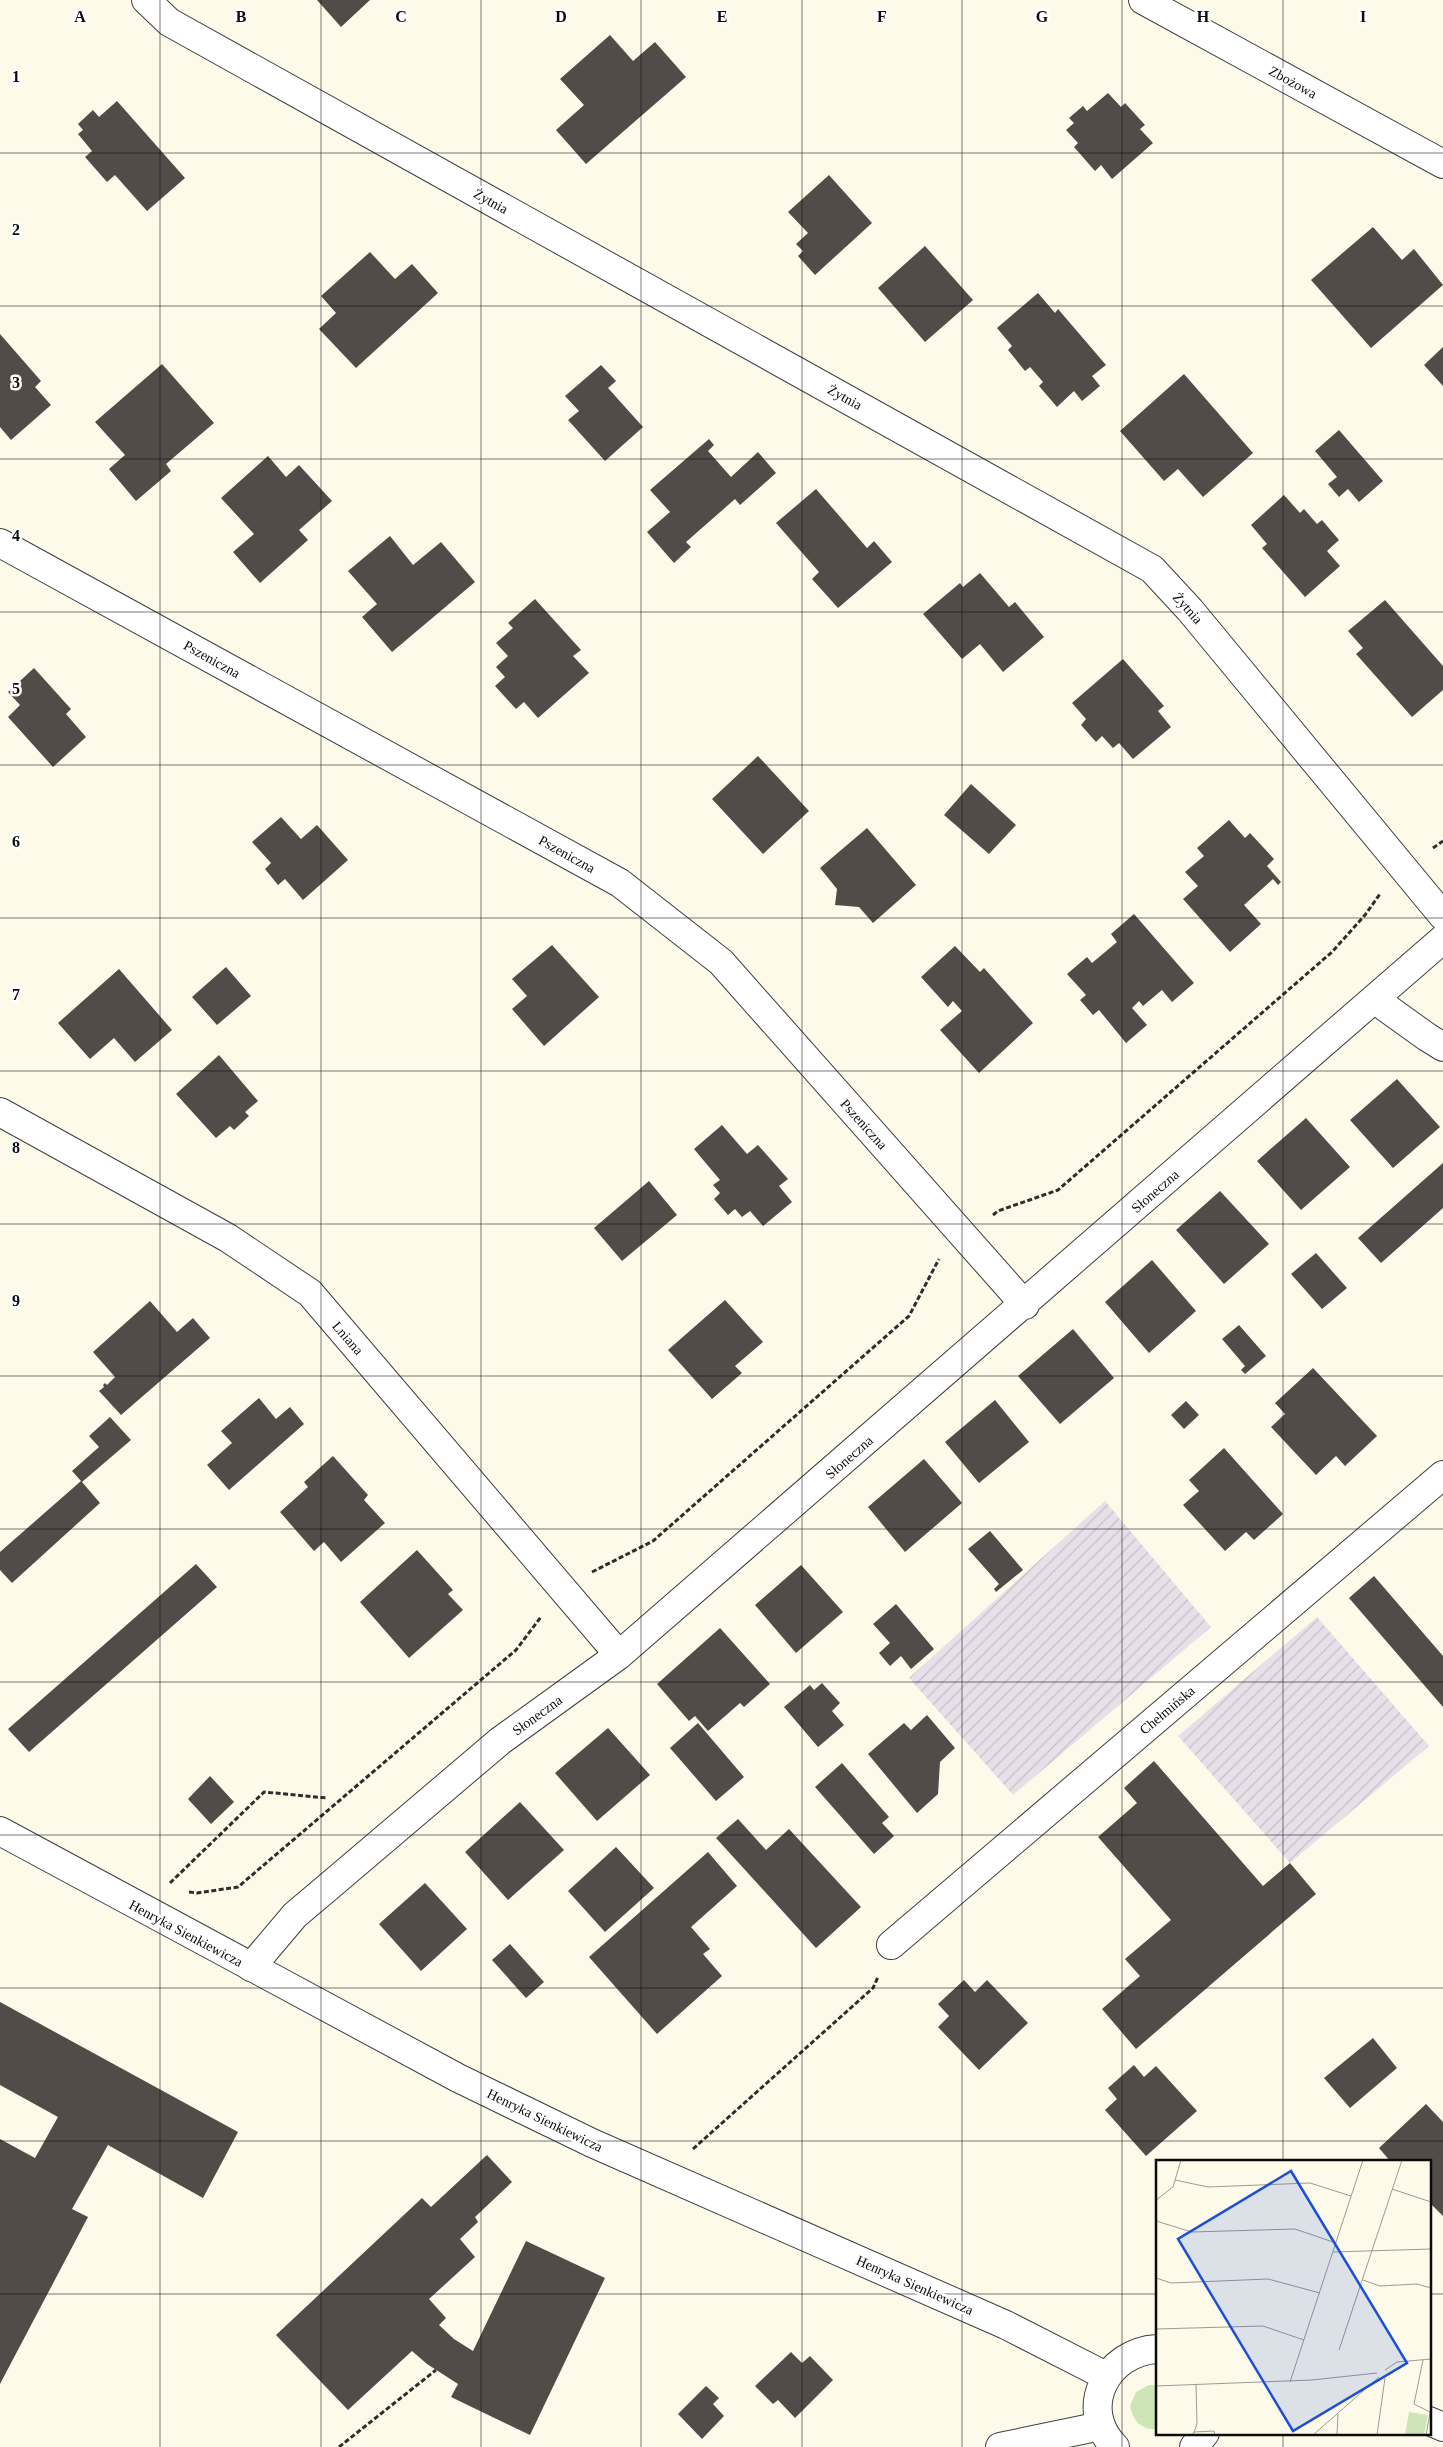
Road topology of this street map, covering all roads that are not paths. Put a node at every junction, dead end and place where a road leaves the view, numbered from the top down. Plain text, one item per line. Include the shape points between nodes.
1 (146, 0) edge
2 (1143, 0) edge
3 (1443, 164) edge
4 (0, 543) edge
5 (1443, 916) edge
6 (1443, 939) edge
7 (1374, 999) junction
8 (1443, 1047) edge
9 (0, 1112) edge
10 (1025, 1304) junction
11 (1443, 1475) edge
12 (619, 1655) junction
13 (0, 1831) edge
14 (891, 1945) road end
15 (251, 1968) junction
16 (1156, 2349) edge
17 (1106, 2376) junction
18 (1430, 2421) edge
19 (1443, 2427) edge
20 (1204, 2434) edge
21 (1108, 2436) edge
22 (1000, 2447) edge
23 (1194, 2447) edge

1 - 5 street, Żytnia via 169,22 1152,569 1190,610
2 - 3 street, Zbożowa
4 - 10 street, Pszeniczna via 620,883 721,962
6 - 7 street, Słoneczna
7 - 8 street
7 - 10 street, Słoneczna
9 - 12 street, Lniana via 228,1238 310,1294
10 - 12 street, Słoneczna
11 - 14 street, Chełmińska
12 - 15 street, Słoneczna via 500,1741 320,1893 295,1915
13 - 15 street, Henryka Sienkiewicza
15 - 17 street, Henryka Sienkiewicza via 458,2078 592,2143 1006,2325
16 - 17 street via 1136,2352 1119,2362
17 - 21 street via 1099,2392 1098,2409
18 - 19 street
20 - 23 street
21 - 22 street

